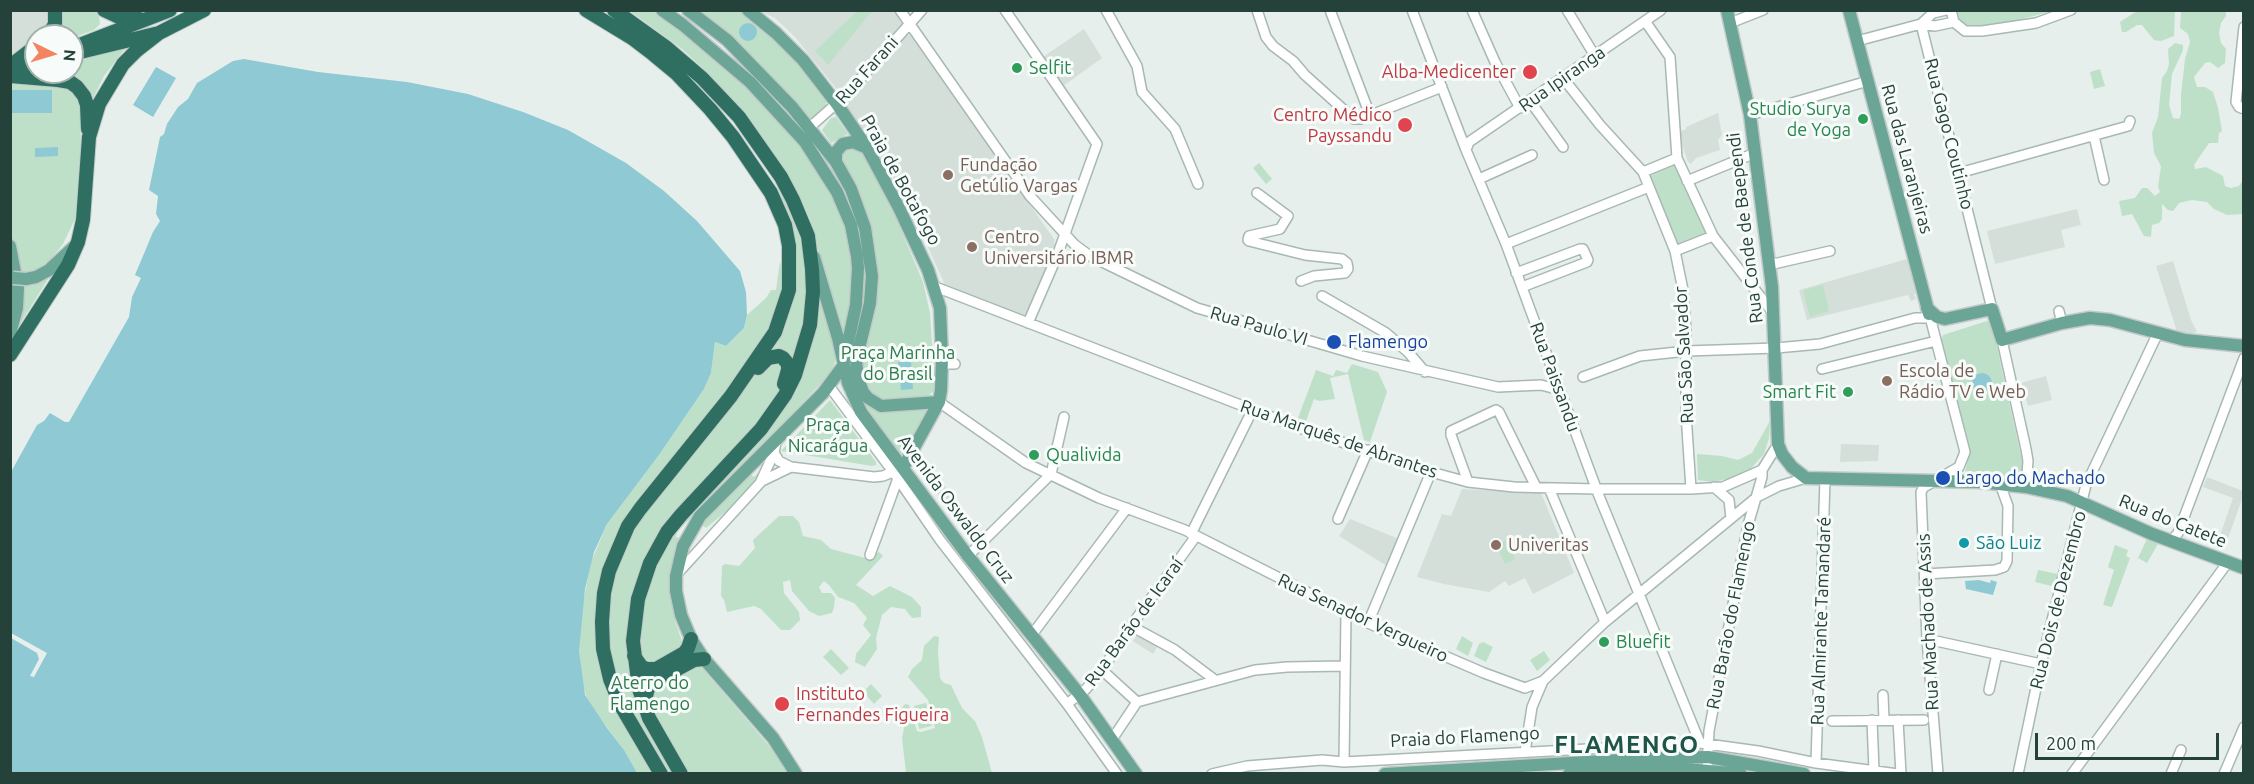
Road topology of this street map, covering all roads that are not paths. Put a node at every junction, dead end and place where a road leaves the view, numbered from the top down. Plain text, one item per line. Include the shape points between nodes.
1 (104, 10) edge
2 (170, 10) edge
3 (204, 10) edge
4 (586, 10) edge
5 (614, 10) edge
6 (662, 10) edge
7 (688, 10) edge
8 (748, 10) edge
9 (900, 10) edge
10 (922, 10) edge
11 (1005, 10) edge
12 (1106, 10) edge
13 (1257, 10) edge
14 (1330, 10) edge
15 (1412, 10) edge
16 (1472, 10) edge
17 (1567, 10) edge
18 (1661, 10) edge
19 (1727, 10) edge
20 (1763, 10) edge
21 (1849, 10) edge
22 (1946, 10) edge
23 (1952, 10) edge
24 (2071, 10) edge
25 (148, 20) junction
26 (1645, 21) junction
27 (1735, 21) junction
28 (1954, 22) junction
29 (1921, 24) junction
30 (683, 25) junction
31 (909, 25) junction
32 (2244, 27) edge
33 (159, 33) junction
34 (1857, 41) junction
35 (84, 44) edge
36 (84, 51) edge
37 (737, 51) junction
38 (24, 55) edge
39 (1595, 56) junction
40 (10, 66) edge
41 (10, 76) edge
42 (1563, 78) junction
43 (1868, 81) junction
44 (1442, 87) junction
45 (1530, 101) junction
46 (837, 104) junction
47 (1520, 108) junction
48 (2244, 109) edge
49 (1370, 115) junction
50 (1750, 115) junction
51 (2130, 121) dead end
52 (810, 127) junction
53 (2094, 136) junction
54 (89, 137) junction
55 (1466, 144) junction
56 (1563, 147) dead end
57 (867, 148) junction
58 (1755, 153) junction
59 (1532, 154) dead end
60 (1677, 158) junction
61 (836, 162) junction
62 (1642, 172) junction
63 (1959, 173) junction
64 (1479, 179) junction
65 (2104, 180) dead end
66 (1687, 181) junction
67 (1198, 184) dead end
68 (1649, 187) junction
69 (851, 189) junction
70 (1257, 193) dead end
71 (1073, 212) junction
72 (851, 225) junction
73 (1055, 225) junction
74 (1064, 233) junction
75 (808, 236) junction
76 (1713, 236) junction
77 (78, 242) junction
78 (1506, 244) junction
79 (10, 246) edge
80 (1675, 251) junction
81 (1830, 251) dead end
82 (1769, 265) junction
83 (858, 268) junction
84 (1516, 273) junction
85 (14, 278) edge
86 (1301, 281) dead end
87 (933, 286) junction
88 (1522, 287) junction
89 (1322, 296) dead end
90 (1992, 309) junction
91 (1775, 315) junction
92 (1933, 318) junction
93 (1028, 323) junction
94 (10, 334) edge
95 (2159, 334) junction
96 (2002, 340) junction
97 (1936, 341) junction
98 (2244, 346) edge
99 (1776, 348) junction
100 (1687, 351) junction
101 (858, 352) junction
102 (10, 355) edge
103 (2244, 358) edge
104 (843, 366) junction
105 (1822, 369) dead end
106 (1425, 372) junction
107 (1553, 372) junction
108 (1583, 377) dead end
109 (1541, 385) junction
110 (829, 386) junction
111 (1560, 390) junction
112 (730, 396) junction
113 (939, 402) junction
114 (1253, 409) junction
115 (1064, 417) dead end
116 (761, 429) junction
117 (1778, 444) junction
118 (1368, 450) junction
119 (775, 451) junction
120 (791, 467) junction
121 (1762, 470) junction
122 (779, 472) junction
123 (1431, 472) junction
124 (898, 474) junction
125 (1051, 474) junction
126 (1806, 478) junction
127 (1825, 478) junction
128 (1938, 480) junction
129 (1468, 482) junction
130 (760, 483) junction
131 (2001, 484) junction
132 (1536, 487) junction
133 (1549, 488) junction
134 (1714, 488) junction
135 (2026, 488) junction
136 (1596, 489) junction
137 (1691, 489) junction
138 (1756, 497) junction
139 (2081, 503) junction
140 (1127, 508) junction
141 (1730, 518) junction
142 (1338, 519) dead end
143 (1748, 525) junction
144 (1194, 535) junction
145 (2170, 541) junction
146 (870, 555) dead end
147 (968, 556) junction
148 (2228, 562) junction
149 (2244, 568) edge
150 (1926, 574) junction
151 (676, 576) junction
152 (1639, 594) junction
153 (1346, 613) junction
154 (1605, 622) junction
155 (1368, 624) junction
156 (1131, 626) junction
157 (1030, 636) junction
158 (691, 639) junction
159 (1927, 639) junction
160 (1997, 654) junction
161 (634, 656) junction
162 (704, 659) junction
163 (2041, 664) junction
164 (1344, 666) junction
165 (1102, 670) junction
166 (1215, 680) junction
167 (1544, 681) junction
168 (1525, 688) junction
169 (1989, 690) dead end
170 (1080, 695) junction
171 (1883, 695) dead end
172 (1137, 702) junction
173 (1534, 702) junction
174 (644, 704) junction
175 (1067, 704) junction
176 (1872, 720) junction
177 (1884, 720) junction
178 (1898, 720) junction
179 (1924, 720) dead end
180 (1832, 721) dead end
181 (2244, 727) edge
182 (1111, 741) junction
183 (1704, 744) junction
184 (2181, 750) dead end
185 (1525, 752) junction
186 (1344, 762) junction
187 (1707, 763) junction
188 (1816, 763) junction
189 (1874, 770) junction
190 (661, 774) edge
191 (681, 774) edge
192 (796, 774) edge
193 (1117, 774) edge
194 (1136, 774) edge
195 (1212, 774) edge
196 (1385, 774) edge
197 (1569, 774) edge
198 (1741, 774) edge
199 (1804, 774) edge
200 (1900, 774) edge
201 (1938, 774) edge
202 (2018, 774) edge
203 (2072, 774) edge
204 (2171, 774) edge
205 (2224, 774) edge

1 - 25 highway via 121,18
2 - 25 highway
3 - 33 highway
4 - 112 highway via 632,38 688,84 747,156 781,213 789,246 786,303 766,347
5 - 75 highway via 694,70 739,117 781,177
6 - 30 main road
7 - 37 main road
8 - 46 main road, Praia de Botafogo via 803,60
9 - 31 street, Rua Paulo VI
10 - 31 street, Rua Farani
11 - 71 street via 1097,144
12 - 67 street via 1137,66 1142,92 1175,129
13 - 49 street via 1273,46 1354,119
14 - 49 street
15 - 44 street, Rua Paissandu
16 - 47 street
17 - 39 street
18 - 26 street, Rua Ipiranga
19 - 27 main road, Rua Conde de Baependi
20 - 27 street
21 - 34 main road, Rua das Laranjeiras
22 - 29 street via 1933,13
23 - 28 street
24 - 28 street via 2036,23 1982,31 1965,31
25 - 35 highway
26 - 39 street, Rua Ipiranga
26 - 60 street via 1670,57
27 - 50 main road, Rua Conde de Baependi
28 - 29 street
29 - 34 street
29 - 63 street, Rua Gago Coutinho
30 - 37 main road via 715,37
30 - 72 main road via 750,82 792,126 829,177
31 - 46 street, Rua Farani
31 - 73 street, Rua Paulo VI via 1011,171
32 - 48 street via 2236,102
33 - 36 highway
33 - 54 highway via 136,51 112,79
34 - 43 main road, Rua das Laranjeiras
37 - 52 main road
38 - 40 highway
39 - 42 street, Rua Ipiranga
41 - 54 highway via 58,80 77,87 87,105
42 - 45 street, Rua Ipiranga
42 - 62 street, Rua São Salvador
43 - 50 street
43 - 92 main road, Rua das Laranjeiras
44 - 49 street
44 - 55 street, Rua Paissandu
45 - 47 street, Rua Ipiranga
45 - 56 street
46 - 52 street, Rua Farani
46 - 57 main road, Praia de Botafogo
47 - 55 street, Rua Ipiranga
50 - 58 main road, Rua Conde de Baependi
51 - 53 street via 2128,126
52 - 61 main road
53 - 63 street
53 - 65 street
54 - 77 highway
55 - 64 street, Rua Paissandu
57 - 61 main road via 853,142 843,144 836,152
57 - 87 main road, Praia de Botafogo via 916,242
58 - 66 street
58 - 82 main road, Rua Conde de Baependi
59 - 64 street
60 - 62 street
60 - 66 street
61 - 69 main road
62 - 68 street, Rua São Salvador
63 - 90 street, Rua Gago Coutinho
64 - 78 street, Rua Paissandu
66 - 76 street
68 - 78 street
68 - 80 street, Rua São Salvador
69 - 72 main road
69 - 101 main road via 865,228 872,286
70 - 86 street via 1287,214 1287,218 1280,229 1249,236 1248,240 1347,263 1347,272
71 - 73 street
71 - 74 street
72 - 83 main road
73 - 74 street, Rua Paulo VI
74 - 93 street
74 - 106 street, Rua Paulo VI via 1090,256 1197,308
75 - 104 main road, Avenida Oswaldo Cruz
75 - 116 highway via 813,292 806,344 785,395
76 - 80 street
76 - 91 street
77 - 85 main road via 49,270 36,277
77 - 102 highway via 68,265
78 - 84 street, Rua Paissandu
79 - 94 main road via 18,288
80 - 100 street, Rua São Salvador via 1683,290
81 - 82 street
82 - 91 main road, Rua Conde de Baependi
83 - 101 main road via 863,308
83 - 104 main road via 856,305
84 - 88 street, Rua Paissandu
84 - 88 street via 1580,249 1588,260
87 - 93 street, Rua Marquês de Abrantes
87 - 113 main road, Praia de Botafogo via 948,364
88 - 107 street, Rua Paissandu
89 - 106 street via 1386,333
90 - 92 main road
90 - 96 main road
91 - 99 main road, Rua Conde de Baependi
92 - 97 street
92 - 99 street via 1915,318 1820,344
93 - 114 street, Rua Marquês de Abrantes
95 - 96 main road via 2110,320 2061,317
95 - 98 main road
95 - 139 street, Rua Dois de Dezembro via 2086,485
96 - 135 street via 2028,461
97 - 105 street
97 - 128 street via 1965,452 1959,466
99 - 100 street
99 - 117 main road, Rua Conde de Baependi
100 - 108 street via 1640,356
100 - 137 street, Rua São Salvador
101 - 113 main road via 859,384 874,403 890,407
103 - 145 street via 2178,533
104 - 110 main road
104 - 124 main road, Avenida Oswaldo Cruz via 861,412
106 - 109 street, Rua Paulo VI via 1498,387
107 - 109 street
107 - 111 street, Rua Paissandu
109 - 111 street, Rua Paulo VI
110 - 119 main road
110 - 124 street, Avenida Oswaldo Cruz
111 - 136 street, Rua Paissandu
112 - 116 highway via 768,358 783,358 788,364 786,378
112 - 190 highway via 628,526 604,593 603,649 610,679 621,706
113 - 124 main road, Praia de Botafogo
113 - 125 street, Rua Senador Vergueiro via 1026,463
114 - 118 street, Rua Marquês de Abrantes
114 - 144 street, Rua Barão de Icaraí
115 - 125 street
116 - 161 highway via 681,515 657,549 638,599
117 - 121 street
117 - 126 main road via 1787,462
118 - 123 street, Rua Marquês de Abrantes
118 - 142 street
119 - 120 street
119 - 122 street
119 - 130 street
119 - 151 main road via 700,516 682,546
120 - 122 street
120 - 124 street via 874,477
121 - 134 street, Rua Marquês de Abrantes
121 - 138 street, Rua Barão do Flamengo
122 - 130 street
123 - 129 street, Rua Marquês de Abrantes
123 - 155 street
124 - 146 street
124 - 147 main road, Avenida Oswaldo Cruz via 923,492
124 - 175 street, Avenida Oswaldo Cruz via 940,540
125 - 140 street, Rua Senador Vergueiro
125 - 147 street
126 - 127 main road, Rua do Catete
126 - 138 street
127 - 128 main road, Rua do Catete
127 - 188 street, Rua Almirante Tamandaré
128 - 131 main road, Rua do Catete
128 - 150 street, Rua Machado de Assis via 1921,492
129 - 132 street, Rua Marquês de Abrantes
129 - 132 street via 1451,431 1496,410
130 - 151 street
131 - 135 main road, Rua do Catete
131 - 150 street via 2008,506 2007,561 2001,569
132 - 133 street, Rua Marquês de Abrantes
133 - 136 street, Rua Marquês de Abrantes
133 - 154 street
134 - 137 street, Rua Marquês de Abrantes
134 - 141 street via 1729,500
135 - 139 main road, Rua do Catete via 2067,496
136 - 137 street, Rua Marquês de Abrantes
136 - 152 street, Rua Paissandu
138 - 141 street
138 - 143 street, Rua Barão do Flamengo
139 - 145 main road, Rua do Catete
139 - 163 street, Rua Dois de Dezembro
140 - 144 street, Rua Senador Vergueiro
140 - 157 street
141 - 143 street
141 - 152 street
143 - 183 street, Rua Barão do Flamengo
144 - 153 street, Rua Senador Vergueiro
144 - 156 street, Rua Barão de Icaraí
145 - 148 main road, Rua do Catete
147 - 157 main road, Avenida Oswaldo Cruz
148 - 149 main road, Rua do Catete
148 - 203 street
150 - 159 street, Rua Machado de Assis
151 - 158 main road via 681,615
152 - 154 street
152 - 183 street, Rua Paissandu
153 - 155 street, Rua Senador Vergueiro
153 - 164 street
154 - 167 street
155 - 168 street, Rua Senador Vergueiro
156 - 165 street, Rua Barão de Icaraí
156 - 166 street via 1175,650
157 - 170 main road, Avenida Oswaldo Cruz
158 - 161 highway via 684,653 656,669 646,669
158 - 162 main road
159 - 160 street
159 - 201 street, Rua Machado de Assis
160 - 163 street
160 - 169 street
161 - 174 highway
162 - 174 highway via 694,660 655,681 648,688
162 - 192 main road via 773,738
163 - 202 street, Rua Dois de Dezembro
164 - 166 street via 1271,668
164 - 186 street
165 - 170 street, Rua Barão de Icaraí
165 - 172 street
166 - 172 street
167 - 168 street
167 - 173 street
168 - 173 street
170 - 175 street, Rua Barão de Icaraí
170 - 182 main road, Avenida Oswaldo Cruz
171 - 177 street
172 - 182 street
173 - 185 street
174 - 191 highway
175 - 193 street, Avenida Oswaldo Cruz
176 - 177 street
176 - 180 street
176 - 189 street
177 - 178 street
178 - 179 street
178 - 200 street
181 - 205 street
182 - 194 main road, Avenida Oswaldo Cruz
183 - 185 street, Praia do Flamengo
183 - 187 street, Rua Barão do Flamengo
183 - 188 street, Praia do Flamengo
184 - 204 street
185 - 186 street, Praia do Flamengo
186 - 195 street, Praia do Flamengo via 1257,765
187 - 196 main road, Praia do Flamengo via 1655,758
187 - 197 main road, Praia do Flamengo
187 - 198 main road, Praia do Flamengo
187 - 199 main road, Praia do Flamengo
188 - 189 street, Praia do Flamengo
189 - 200 street, Praia do Flamengo

